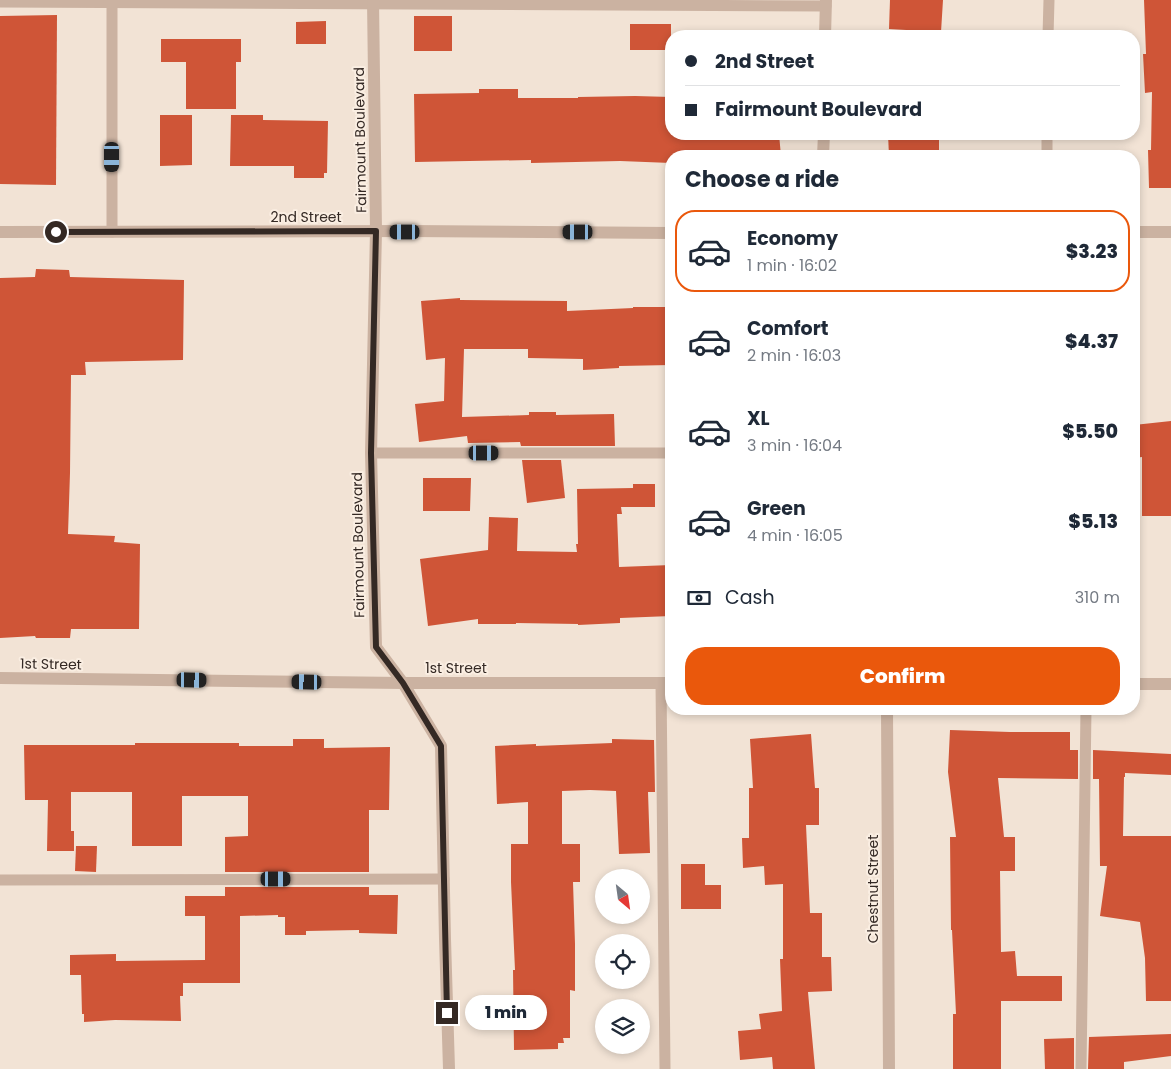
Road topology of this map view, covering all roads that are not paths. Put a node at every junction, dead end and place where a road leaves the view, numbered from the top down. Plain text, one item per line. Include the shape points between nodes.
1 (1049, 0) edge
2 (0, 2) edge
3 (112, 2) junction
4 (373, 2) edge
5 (826, 3) edge
6 (825, 30) edge
7 (1048, 30) edge
8 (376, 231) junction
9 (0, 232) edge
10 (112, 232) junction
11 (665, 232) edge
12 (1140, 232) edge
13 (1171, 232) edge
14 (371, 453) junction
15 (665, 453) edge
16 (0, 678) edge
17 (403, 683) junction
18 (665, 683) edge
19 (1140, 684) edge
20 (1171, 684) edge
21 (666, 715) edge
22 (887, 715) edge
23 (1086, 715) edge
24 (444, 879) junction
25 (0, 880) edge
26 (449, 1069) edge
27 (665, 1069) edge
28 (889, 1069) edge
29 (1081, 1069) edge

1 - 7 lane
2 - 3 lane
3 - 4 lane
3 - 10 lane
4 - 5 lane
4 - 8 street, Fairmount Boulevard
5 - 6 street
8 - 10 street, 2nd Street
8 - 11 street, 2nd Street
8 - 14 street, Fairmount Boulevard
9 - 10 street, 2nd Street
12 - 13 street
14 - 15 lane
14 - 17 street, Fairmount Boulevard via 376,647
16 - 17 street, 1st Street
17 - 18 street, 1st Street
17 - 24 street, Fairmount Boulevard via 441,746
19 - 20 street
21 - 27 lane
22 - 28 street, Chestnut Street
23 - 29 lane
24 - 25 lane
24 - 26 street, Fairmount Boulevard

